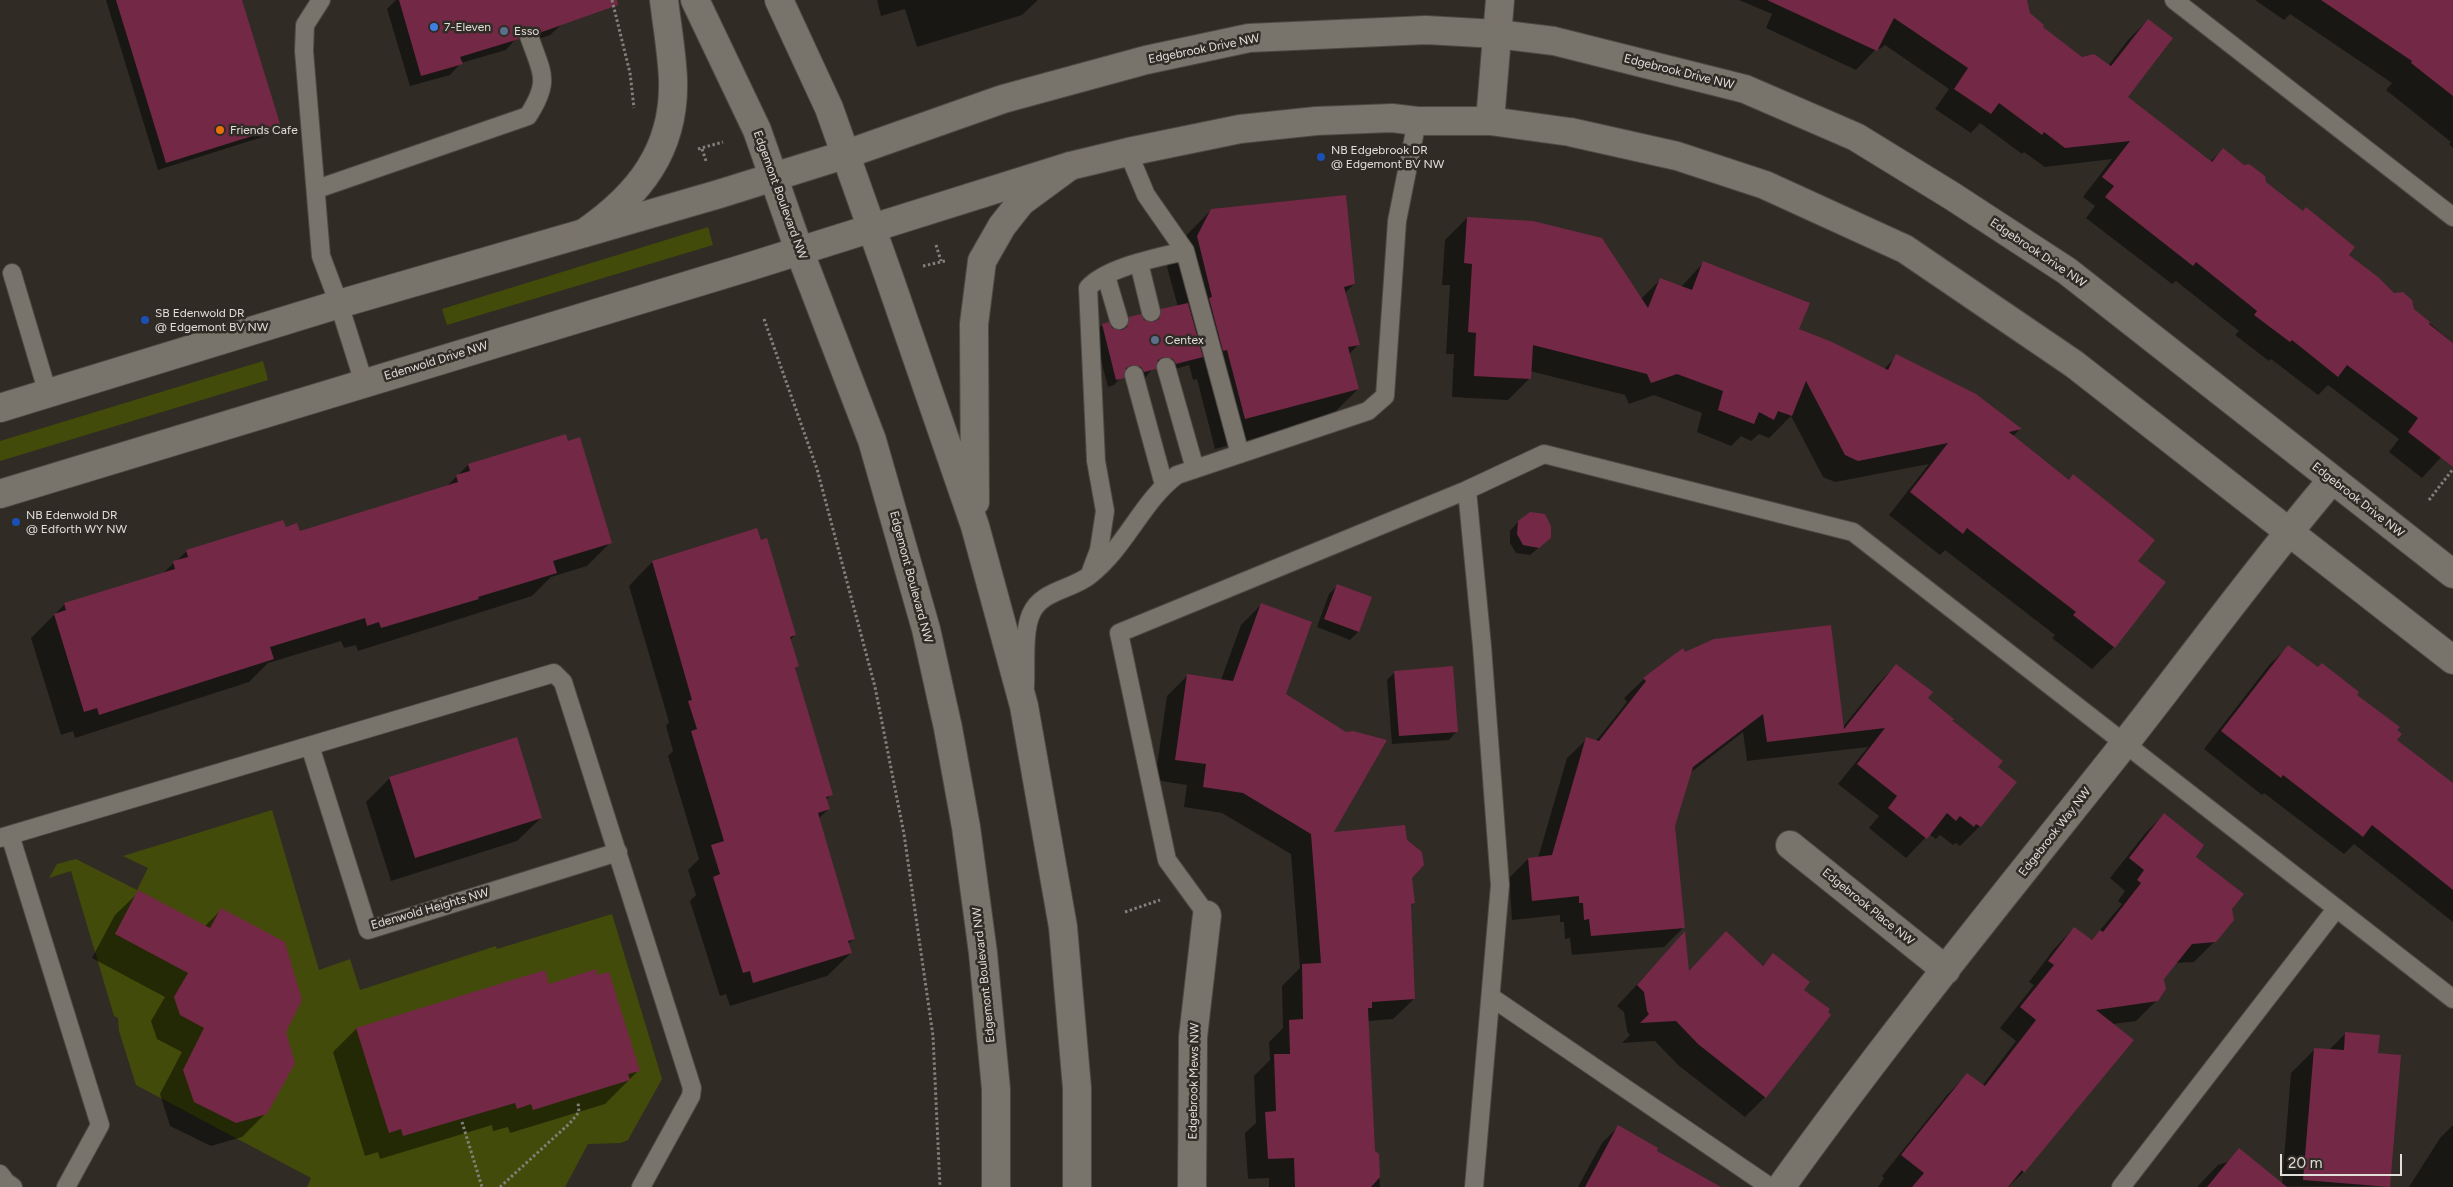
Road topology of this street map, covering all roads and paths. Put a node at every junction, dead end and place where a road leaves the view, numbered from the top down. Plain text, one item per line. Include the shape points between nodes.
1 (321, 0) edge
2 (612, 0) edge
3 (664, 0) edge
4 (695, 0) edge
5 (779, 0) edge
6 (1500, 0) edge
7 (2174, 0) edge
8 (1497, 34) junction
9 (529, 36) dead end
10 (634, 114) dead end
11 (1417, 121) junction
12 (1490, 121) junction
13 (724, 142) dead end
14 (1128, 152) junction
15 (844, 155) junction
16 (706, 162) dead end
17 (1070, 166) junction
18 (773, 178) junction
19 (317, 188) junction
20 (2453, 217) edge
21 (872, 227) junction
22 (584, 233) junction
23 (936, 245) dead end
24 (798, 250) junction
25 (1185, 251) junction
26 (1139, 263) junction
27 (923, 266) dead end
28 (12, 273) dead end
29 (1106, 276) junction
30 (339, 304) junction
31 (1152, 312) dead end
32 (764, 319) dead end
33 (1119, 320) dead end
34 (1166, 366) dead end
35 (1134, 375) dead end
36 (364, 383) junction
37 (48, 394) junction
38 (0, 408) edge
39 (1240, 454) junction
40 (1195, 469) junction
41 (2453, 469) edge
42 (2332, 480) junction
43 (1164, 484) junction
44 (1467, 490) junction
45 (0, 494) edge
46 (2429, 500) dead end
47 (975, 526) junction
48 (2288, 532) junction
49 (2453, 574) edge
50 (1089, 577) junction
51 (2453, 660) edge
52 (1024, 706) junction
53 (2124, 744) junction
54 (310, 746) junction
55 (5, 836) edge
56 (1790, 845) dead end
57 (618, 852) junction
58 (2336, 909) junction
59 (1207, 915) joint
60 (1946, 970) junction
61 (1491, 997) junction
62 (2453, 999) edge
63 (578, 1102) dead end
64 (462, 1122) dead end
65 (0, 1174) edge
66 (14, 1187) edge
67 (66, 1187) edge
68 (482, 1187) edge
69 (500, 1187) edge
70 (640, 1187) edge
71 (940, 1187) edge
72 (996, 1187) edge
73 (1077, 1187) edge
74 (1192, 1187) edge
75 (1474, 1187) edge
76 (1770, 1187) edge
77 (1782, 1187) edge
78 (2121, 1187) edge

1 - 19 lane via 306,25 304,51
2 - 10 path via 630,73
3 - 22 street via 673,80 670,124 653,164 634,192 611,215
4 - 18 street, Edgemont Boulevard NW via 738,86
5 - 15 street via 829,108
6 - 8 street
7 - 20 lane
8 - 12 street
8 - 15 street, Edgebrook Drive NW via 1426,30 1249,38 1146,60 1003,99
8 - 42 street, Edgebrook Drive NW via 1554,41 1745,89 1856,137 2067,271
9 - 19 lane via 544,80 539,99 528,116
11 - 12 street
11 - 14 street via 1355,119 1250,128
11 - 39 lane via 1397,221 1385,396 1368,411
12 - 48 street via 1570,132 1677,156 1765,185 1905,248 2074,364
13 - 16 path via 702,149
14 - 17 street
14 - 25 lane via 1146,195
15 - 18 street, Edgebrook Drive NW
15 - 21 street
17 - 21 street
17 - 47 street via 1021,202 1002,226 982,261 974,324
18 - 22 street
18 - 24 street, Edgemont Boulevard NW
19 - 30 lane via 321,256
21 - 24 street, Edenwold Drive NW
21 - 47 street
22 - 30 street
23 - 27 path via 941,261
24 - 36 street, Edenwold Drive NW
24 - 72 street, Edgemont Boulevard NW via 820,300 874,449 926,629 948,728 966,827 983,953 996,1089
25 - 26 lane
25 - 39 lane
26 - 29 lane
26 - 31 lane
28 - 37 lane
29 - 33 lane
29 - 50 lane via 1088,288 1096,461 1105,510 1099,550
30 - 36 lane
30 - 37 street
32 - 71 path via 818,469 880,714 904,834 933,1036
34 - 40 lane
35 - 43 lane
36 - 45 street, Edenwold Drive NW
37 - 38 street
39 - 40 lane
40 - 43 lane
41 - 46 path
42 - 48 street, Edgebrook Way NW
42 - 49 street, Edgebrook Drive NW
43 - 50 lane via 1110,558
44 - 53 lane via 1544,454 1854,532
44 - 59 lane via 1119,633 1167,860
44 - 61 lane via 1500,885
47 - 52 street
48 - 51 street
48 - 53 street, Edgebrook Way NW
50 - 52 lane via 1045,597 1031,614
52 - 73 street via 1063,927 1077,1088
53 - 58 lane
53 - 60 street, Edgebrook Way NW
54 - 55 lane
54 - 57 lane via 554,674 563,682
54 - 57 lane, Edenwold Heights NW via 368,930
55 - 67 lane via 100,1125
56 - 60 street, Edgebrook Place NW
57 - 70 lane via 692,1088 691,1096
58 - 62 lane
58 - 78 lane
59 - 74 street, Edgebrook Mews NW via 1193,1037
60 - 77 street, Edgebrook Way NW via 1827,1123
61 - 75 lane
61 - 76 lane
63 - 69 path via 580,1112
64 - 68 path
65 - 66 lane

